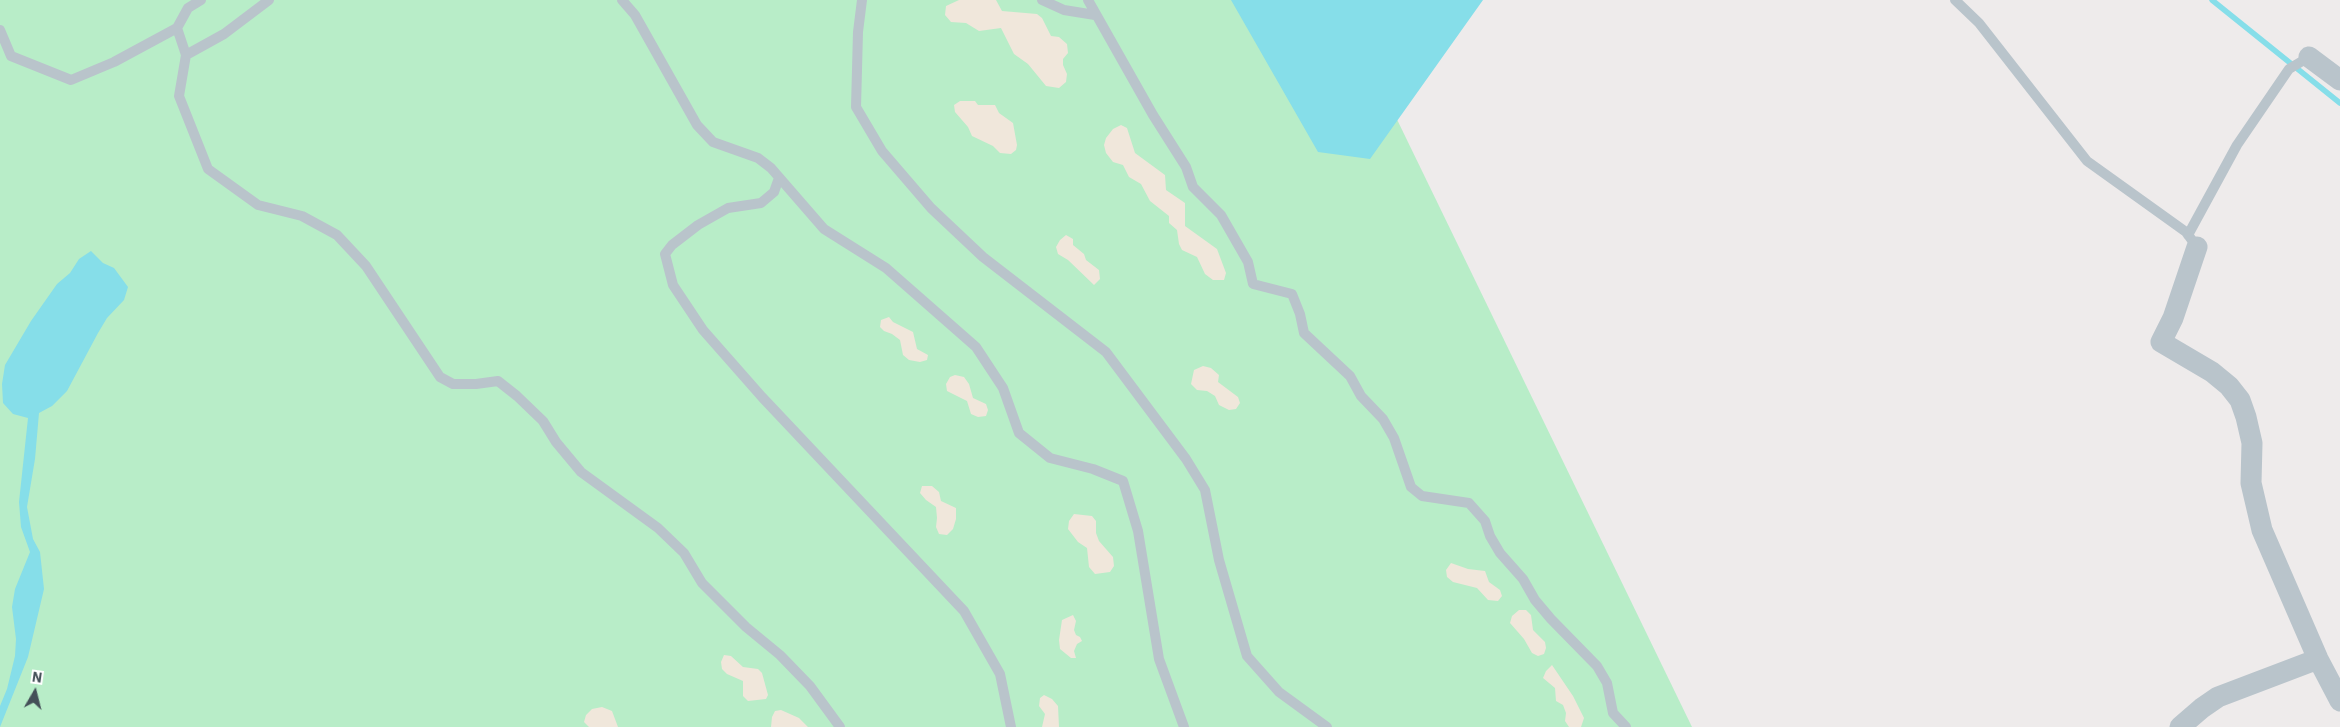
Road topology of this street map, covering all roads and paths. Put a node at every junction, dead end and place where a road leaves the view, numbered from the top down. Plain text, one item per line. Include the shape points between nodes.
1 (201, 0) edge
2 (269, 0) edge
3 (622, 0) edge
4 (862, 0) edge
5 (1042, 0) edge
6 (1088, 0) edge
7 (1955, 0) edge
8 (1095, 15) junction
9 (178, 28) junction
10 (0, 30) edge
11 (186, 55) junction
12 (2309, 57) joint
13 (2340, 80) edge
14 (779, 178) junction
15 (2193, 241) junction
16 (2318, 659) junction
17 (2340, 700) edge
18 (840, 727) edge
19 (1011, 727) edge
20 (1184, 727) edge
21 (1327, 727) edge
22 (1626, 727) edge
23 (2180, 727) edge

1 - 9 lane via 188,8
2 - 11 lane via 224,34
3 - 14 lane via 635,15 697,125 712,142 758,158
4 - 21 lane via 856,107 882,151 930,208 983,256 1106,352 1186,459 1205,490 1218,560 1247,656 1280,692
5 - 8 lane via 1064,10
6 - 8 lane
7 - 15 lane via 1979,23 2086,161
8 - 22 lane via 1186,167 1193,187 1221,215 1248,262 1253,284 1292,294 1304,333 1350,376 1361,396 1384,419 1411,487 1422,496 1469,503 1485,521 1500,553 1523,579 1535,600 1597,666 1607,683 1613,713
9 - 10 lane via 114,62 71,80 11,56
9 - 11 lane
11 - 18 lane via 179,96 208,169 258,205 302,216 337,235 366,266 440,377 453,384 498,381 517,396 543,421 581,472 658,528 684,553 702,583 798,674
12 - 13 street
12 - 15 lane via 2289,69 2236,146
14 - 19 lane via 774,192 761,203 728,208 672,244 665,254 673,285 703,330 762,397 964,611 1000,674
14 - 20 lane via 824,229 886,268 976,348 1003,388 1019,433 1050,458 1123,481 1138,531 1159,659
15 - 16 street via 2173,318 2162,342 2212,372 2240,400 2252,443 2251,483 2262,530
16 - 17 street
16 - 23 street via 2218,698

